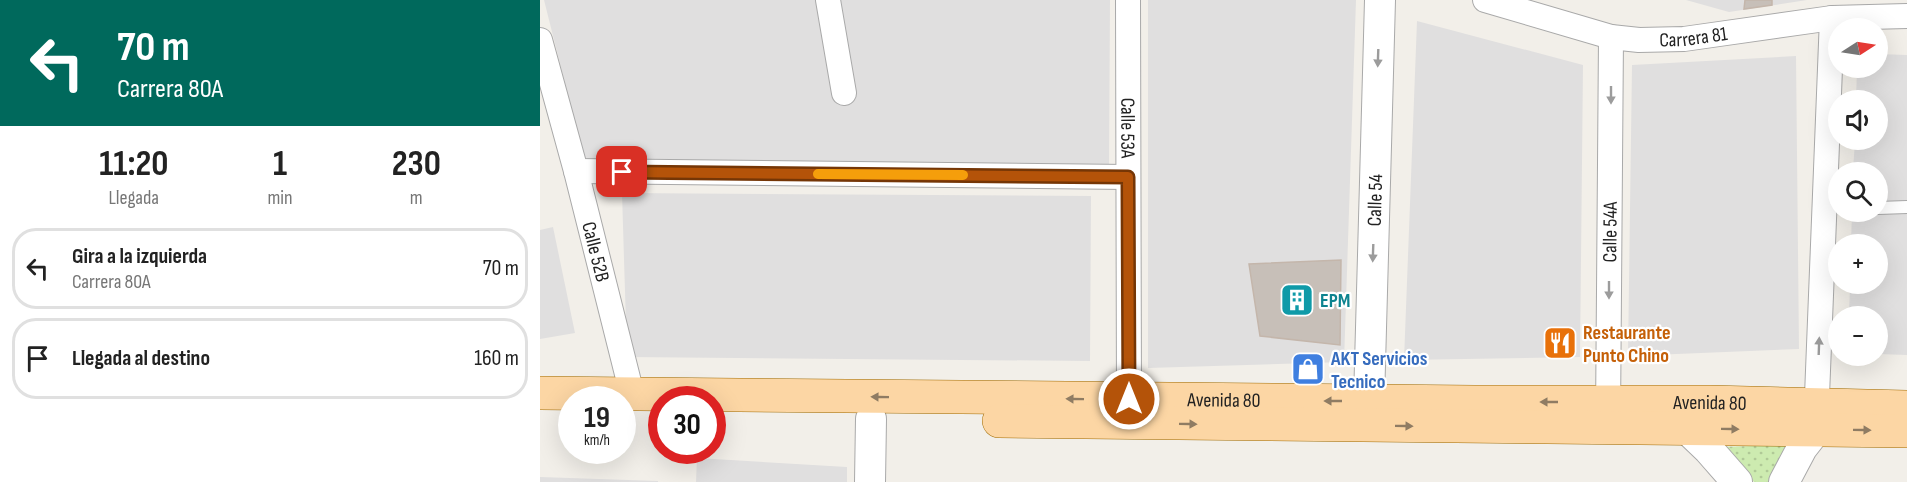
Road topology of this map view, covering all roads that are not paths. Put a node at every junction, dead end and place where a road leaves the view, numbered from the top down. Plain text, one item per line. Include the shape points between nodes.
1 (828, 0) edge
2 (1128, 0) edge
3 (1380, 0) edge
4 (1485, 0) edge
5 (1907, 16) edge
6 (1832, 18) edge
7 (1828, 19) edge
8 (1611, 36) junction
9 (540, 40) edge
10 (1832, 78) edge
11 (844, 93) dead end
12 (1832, 162) edge
13 (576, 171) junction
14 (1128, 177) junction
15 (1907, 207) edge
16 (1888, 208) edge
17 (1831, 222) edge
18 (623, 386) edge
19 (540, 393) edge
20 (558, 395) edge
21 (1129, 399) junction
22 (1369, 401) junction
23 (636, 405) edge
24 (1907, 407) edge
25 (1608, 414) junction
26 (540, 415) edge
27 (558, 415) edge
28 (726, 416) edge
29 (1816, 417) junction
30 (871, 419) junction
31 (1686, 428) junction
32 (1907, 431) edge
33 (870, 482) edge
34 (1737, 482) edge
35 (1784, 482) edge

1 - 11 street
2 - 14 street, Calle 53A
3 -> 22 street, Calle 54
4 - 8 street, Carrera 81
5 - 6 street, Carrera 81
7 - 8 street, Carrera 81 via 1684,39
8 -> 25 street, Calle 54A
9 - 13 street, Calle 52B
10 - 12 street
13 - 14 street
13 - 18 street, Calle 52B
14 - 21 street, Calle 53A
15 - 16 lane
29 -> 17 street
19 - 20 main road, Avenida 80
22 -> 21 main road, Avenida 80
21 -> 23 main road, Avenida 80
25 -> 22 main road, Avenida 80
24 - 29 main road, Avenida 80
25 - 29 main road, Avenida 80 via 1710,402
30 -> 25 main road, Avenida 80 via 1130,423
25 - 31 main road, Avenida 80
26 - 27 main road
28 - 30 main road, Avenida 80
31 -> 29 main road, Avenida 80
29 -> 32 main road, Avenida 80
29 - 35 street
30 - 33 street
31 - 34 street

